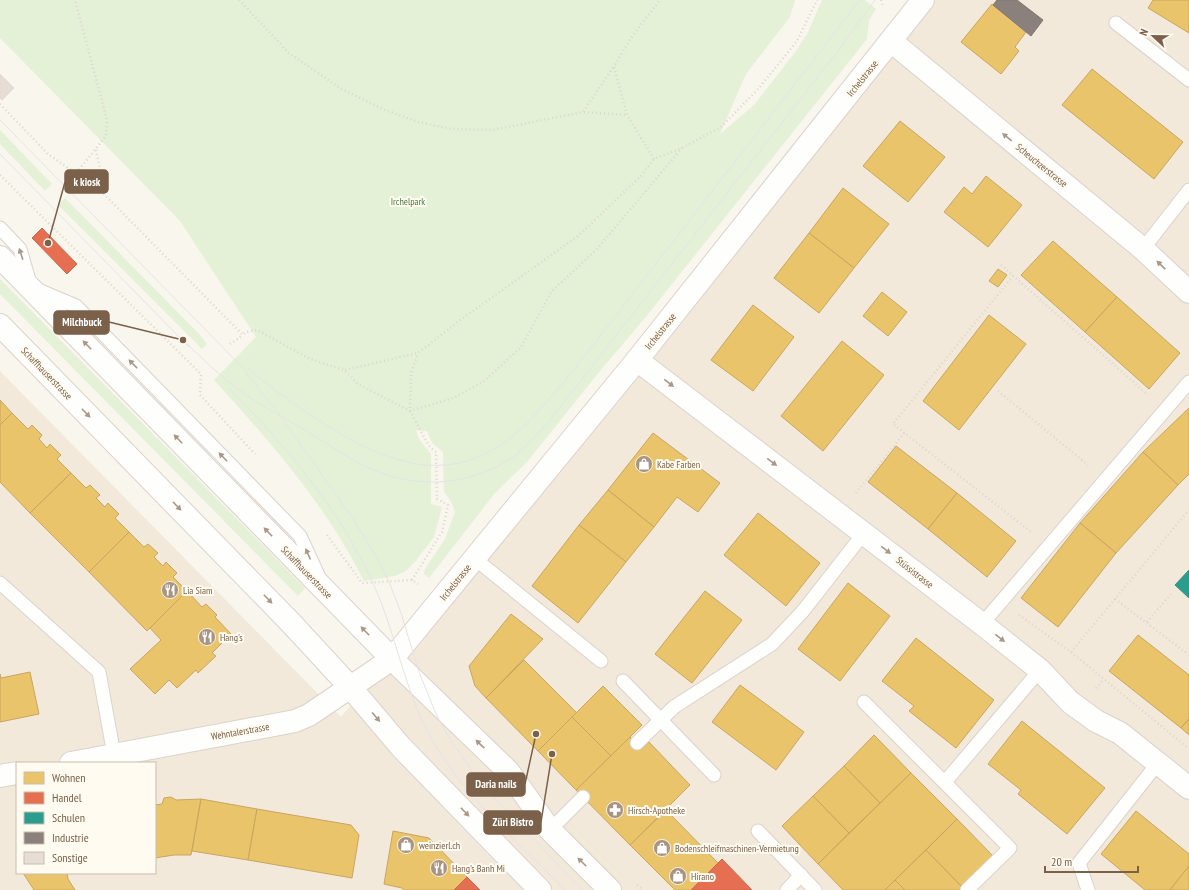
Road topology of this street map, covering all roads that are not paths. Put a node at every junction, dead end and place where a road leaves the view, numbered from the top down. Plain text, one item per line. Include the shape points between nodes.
1 (923, 0) edge
2 (1116, 23) dead end
3 (891, 41) junction
4 (1189, 80) edge
5 (1189, 190) edge
6 (0, 228) edge
7 (1143, 248) junction
8 (0, 257) edge
9 (31, 287) junction
10 (1189, 292) edge
11 (0, 325) edge
12 (637, 360) junction
13 (1189, 382) edge
14 (864, 533) junction
15 (474, 558) junction
16 (0, 583) edge
17 (982, 624) junction
18 (392, 659) junction
19 (601, 661) dead end
20 (1040, 670) junction
21 (623, 681) dead end
22 (351, 688) junction
23 (864, 702) dead end
24 (660, 721) junction
25 (637, 743) dead end
26 (114, 755) junction
27 (76, 762) edge
28 (1158, 763) junction
29 (16, 773) edge
30 (714, 775) dead end
31 (0, 776) edge
32 (945, 782) junction
33 (1189, 788) edge
34 (583, 797) dead end
35 (550, 830) junction
36 (758, 831) dead end
37 (801, 875) junction
38 (540, 890) edge
39 (610, 890) edge
40 (786, 890) edge
41 (815, 890) edge
42 (967, 890) edge
43 (1088, 890) edge

1 - 3 street, Irchelstrasse
2 - 4 lane
7 -> 3 street, Scheuchzerstrasse
3 - 12 street, Irchelstrasse
5 - 7 lane
9 -> 6 lane via 20,248
10 -> 7 street, Scheuchzerstrasse
8 - 9 street, Schaffhauserstrasse
18 -> 9 street, Schaffhauserstrasse
11 -> 22 street, Schaffhauserstrasse via 291,623
12 -> 14 street, Stüssistrasse
12 - 15 street, Irchelstrasse
13 - 17 lane
14 -> 17 street, Stüssistrasse
14 - 24 lane via 804,611 772,644 674,707
15 - 18 street, Irchelstrasse
15 - 19 lane
16 - 26 lane via 99,672
17 -> 20 street, Stüssistrasse
18 - 22 street, Wehntalerstrasse
35 -> 18 street, Schaffhauserstrasse via 508,771
20 - 28 street, Stüssistrasse via 1070,702 1096,721 1120,733
20 - 32 lane
21 - 24 lane
22 - 26 street, Wehntalerstrasse via 295,721
22 -> 38 street, Schaffhauserstrasse via 401,747
23 - 32 lane
24 - 25 lane
24 - 30 lane
26 - 27 street, Wehntalerstrasse
28 - 33 street, Stüssistrasse
28 - 43 lane via 1079,863
29 - 31 street
32 - 42 lane via 1010,848
34 - 35 lane
39 -> 35 street, Schaffhauserstrasse
36 - 37 lane
37 - 40 lane
37 - 41 lane

